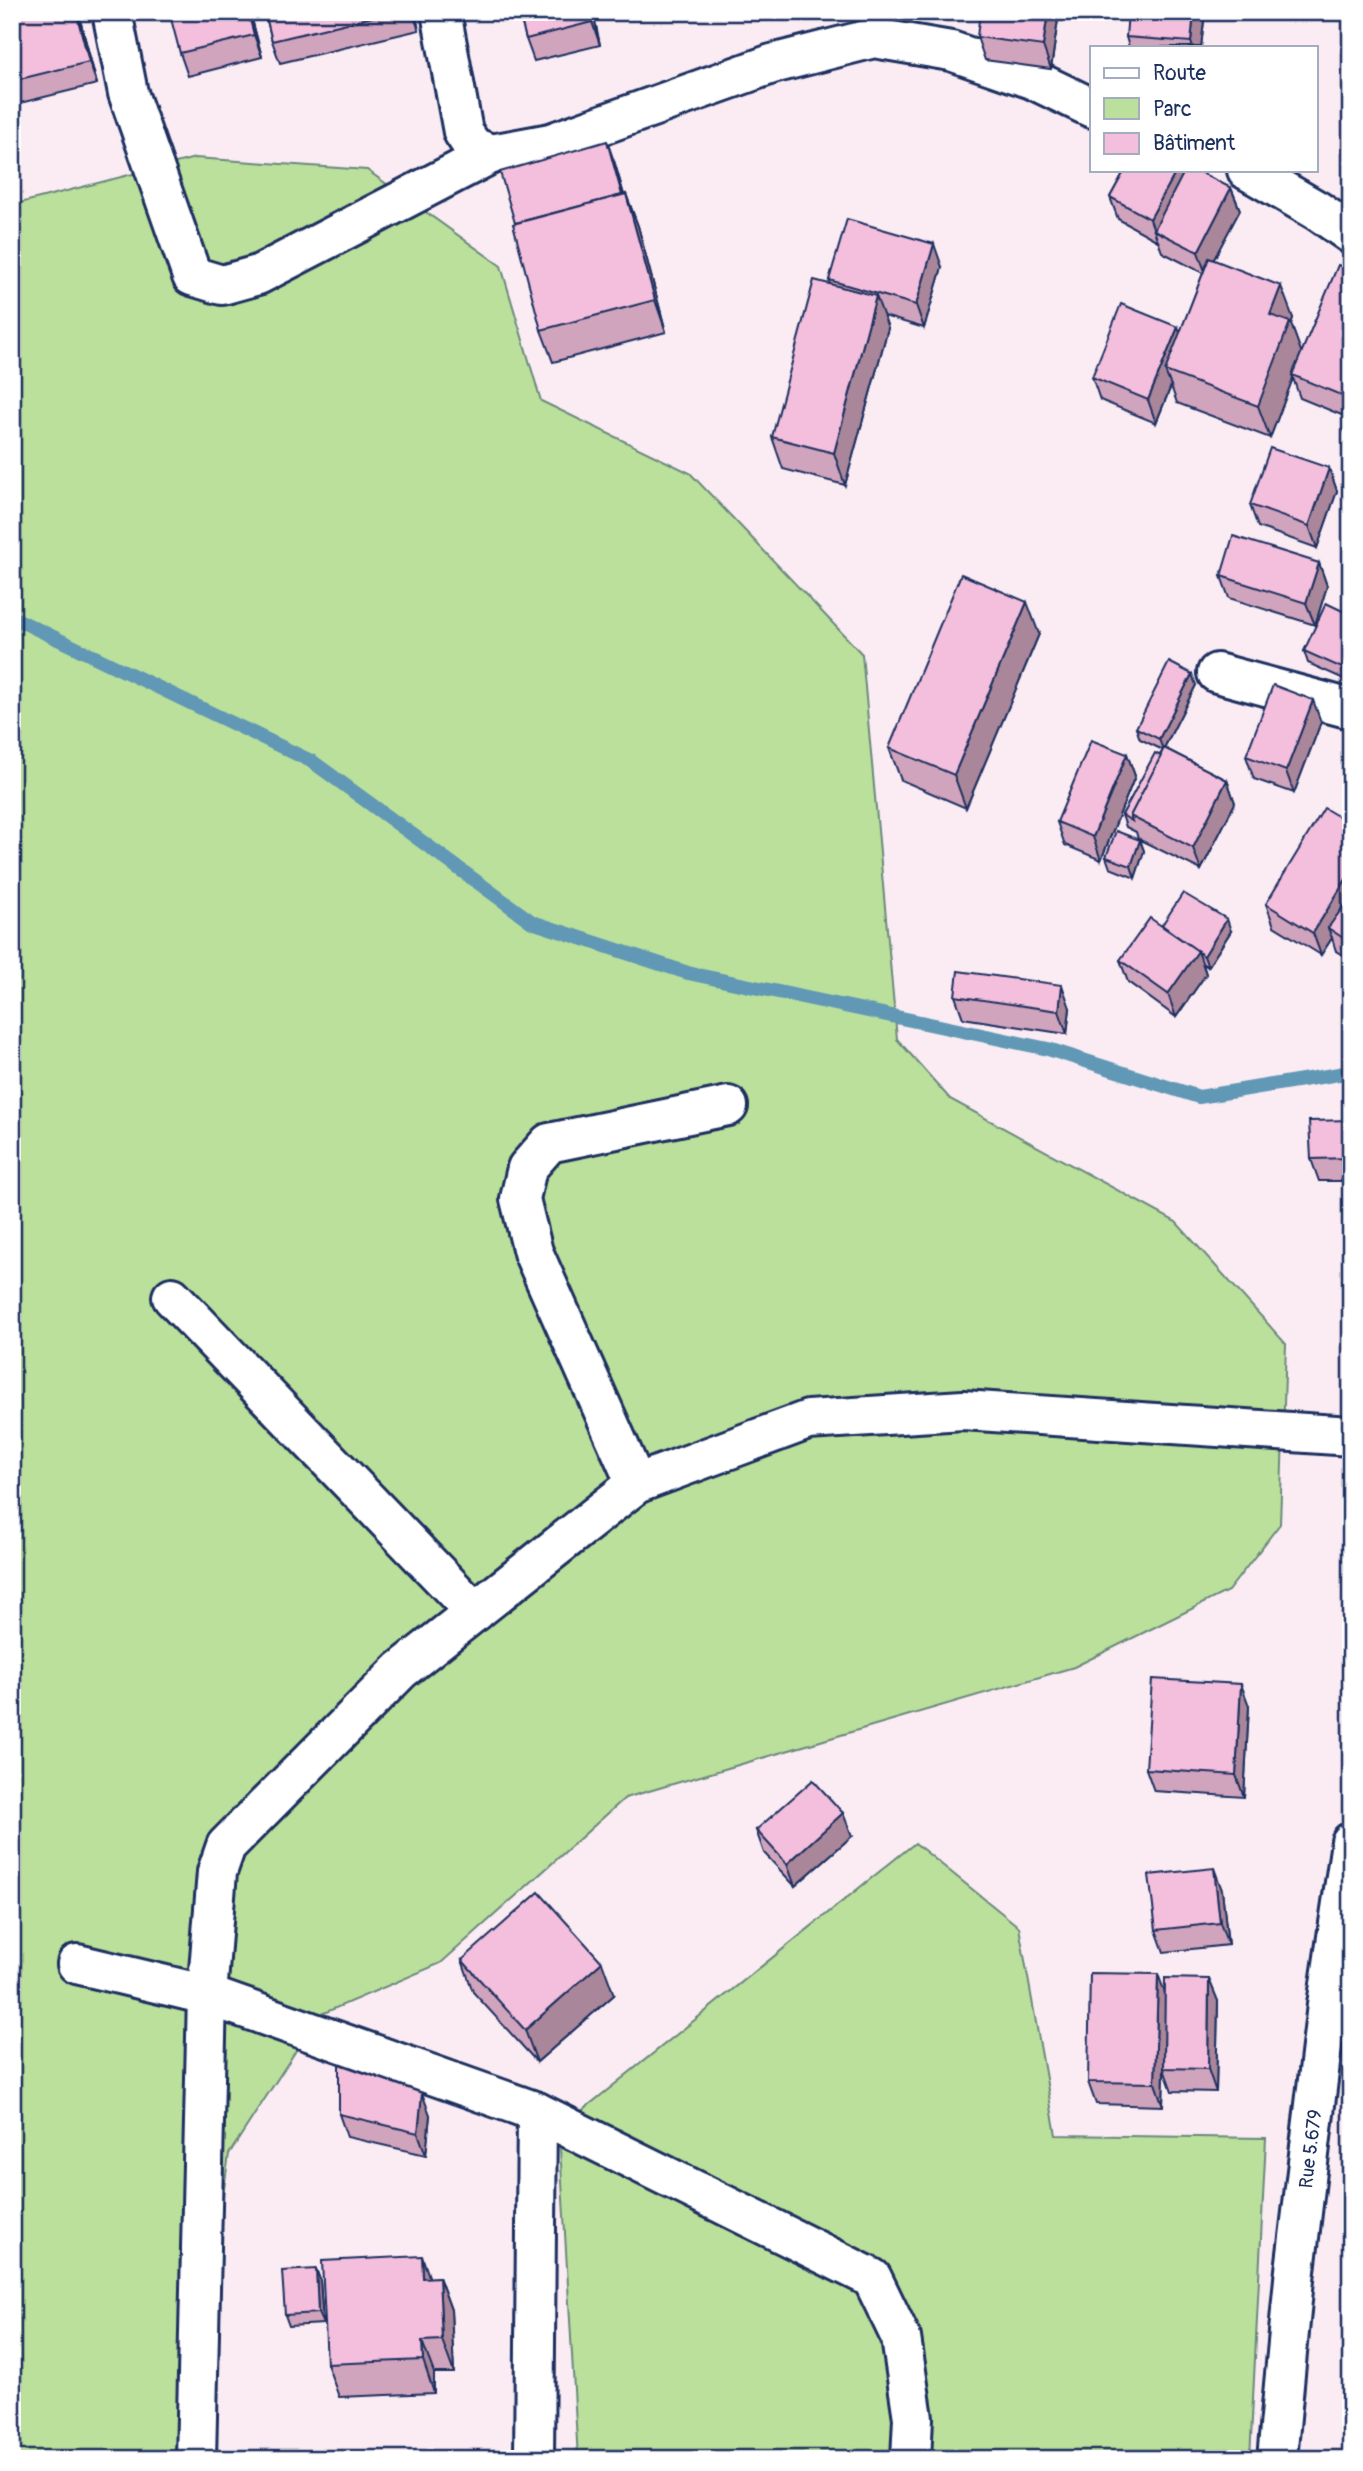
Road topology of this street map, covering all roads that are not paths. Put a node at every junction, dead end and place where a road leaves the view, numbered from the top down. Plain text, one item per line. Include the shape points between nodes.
1 (112, 12) edge
2 (441, 12) edge
3 (1090, 107) edge
4 (491, 153) junction
5 (1250, 172) edge
6 (1351, 234) edge
7 (1217, 673) dead end
8 (1351, 709) edge
9 (728, 1106) dead end
10 (172, 1297) dead end
11 (1351, 1436) edge
12 (636, 1484) junction
13 (475, 1612) junction
14 (1351, 1842) edge
15 (77, 1964) dead end
16 (206, 1996) junction
17 (1339, 2005) edge
18 (537, 2112) junction
19 (1281, 2458) edge
20 (195, 2459) edge
21 (534, 2459) edge
22 (911, 2459) edge

1 - 4 street via 128,93 192,276 222,285 258,275
2 - 4 street via 463,132 473,147
3 - 4 street via 1032,79 951,51 874,38 772,64 551,143
5 - 6 street
7 - 8 street
9 - 12 street via 549,1143 527,1168 520,1199 533,1252
10 - 13 street
11 - 12 street via 963,1409 808,1420
12 - 13 street
13 - 16 street via 401,1670 226,1846 217,1872
14 - 17 street, Rue 5.679
15 - 16 street
16 - 18 street
16 - 20 street
17 - 19 street, Rue 5.679 via 1294,2279
18 - 21 street
18 - 22 street via 872,2278 901,2338 913,2418

